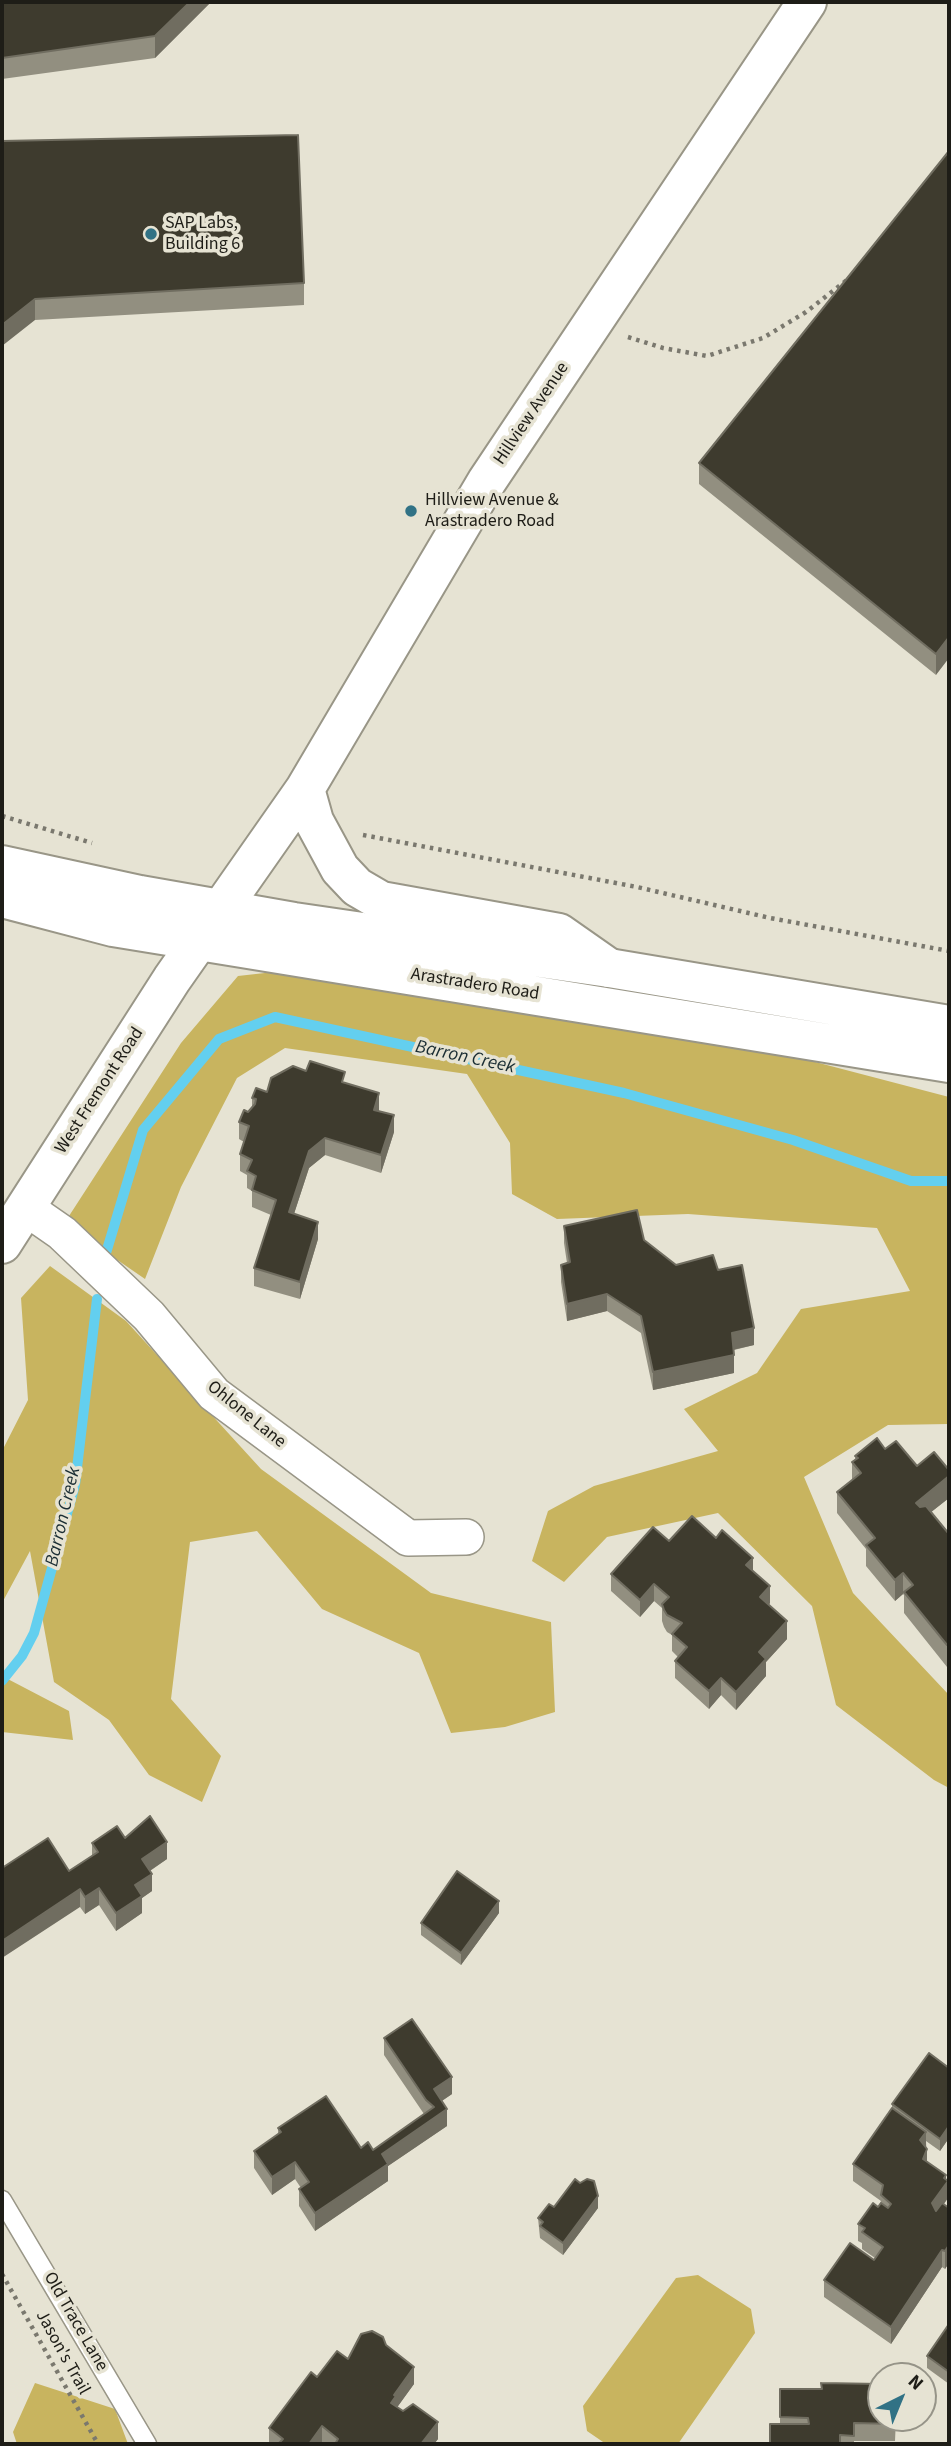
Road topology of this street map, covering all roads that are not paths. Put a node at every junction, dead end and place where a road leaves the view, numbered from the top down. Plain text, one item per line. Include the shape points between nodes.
1 (807, 2) edge
2 (305, 789) junction
3 (2, 865) edge
4 (2, 898) edge
5 (210, 924) junction
6 (610, 968) junction
7 (949, 1025) edge
8 (949, 1063) edge
9 (26, 1208) junction
10 (2, 1244) edge
11 (466, 1538) dead end
12 (2, 2200) edge
13 (147, 2444) edge

1 - 2 main road, Hillview Avenue via 487,481
2 - 5 main road, Hillview Avenue
2 - 6 main road via 314,821 333,858 356,887 373,897 559,933
3 - 5 main road, Arastradero Road
4 - 5 main road, Arastradero Road via 113,926
5 - 6 main road, Arastradero Road
5 - 8 main road, Arastradero Road
5 - 9 main road, West Fremont Road
6 - 7 main road, Arastradero Road
9 - 10 main road, West Fremont Road
9 - 11 street, Ohlone Lane via 62,1233 149,1316 214,1394 408,1538
12 - 13 lane, Old Trace Lane

